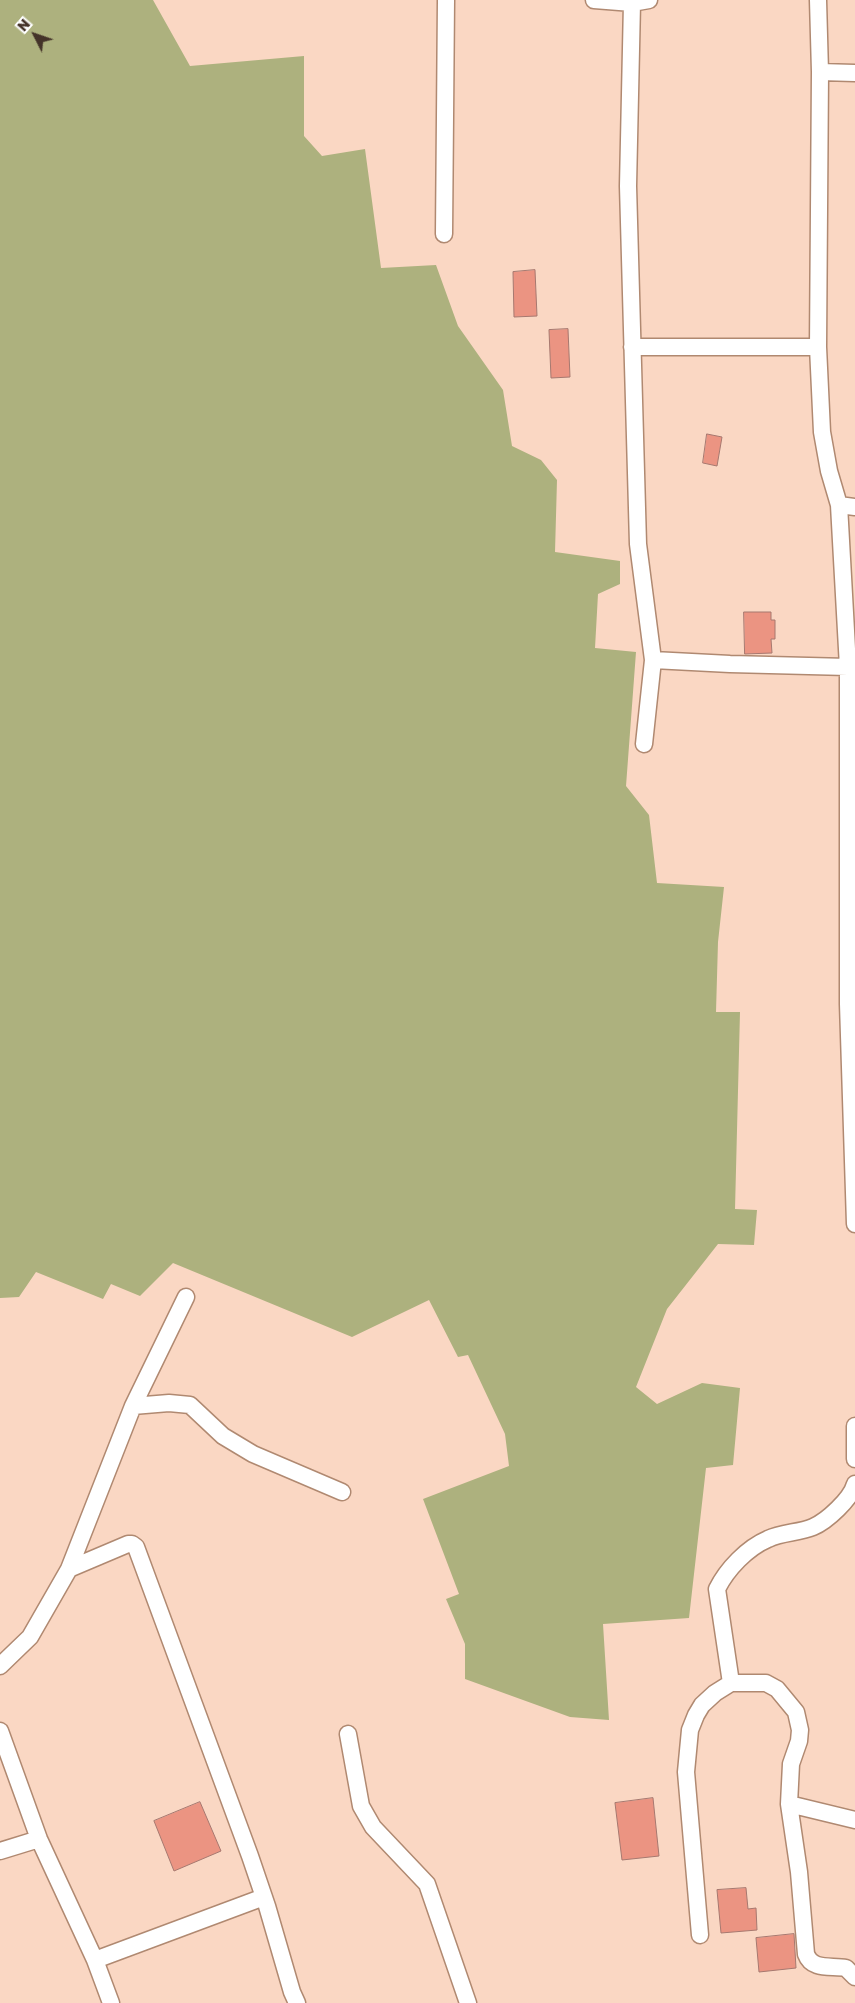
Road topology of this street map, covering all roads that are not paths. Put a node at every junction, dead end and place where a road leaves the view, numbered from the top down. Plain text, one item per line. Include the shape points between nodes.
1 (446, 0) edge
2 (594, 0) edge
3 (649, 0) edge
4 (818, 0) edge
5 (632, 2) junction
6 (820, 72) junction
7 (855, 73) edge
8 (444, 234) dead end
9 (632, 347) junction
10 (818, 347) junction
11 (847, 506) edge
12 (653, 660) junction
13 (848, 668) junction
14 (644, 744) dead end
15 (852, 1004) edge
16 (855, 1224) edge
17 (186, 1297) dead end
18 (133, 1406) junction
19 (855, 1426) edge
20 (855, 1459) edge
21 (854, 1490) edge
22 (342, 1492) dead end
23 (69, 1569) junction
24 (0, 1666) edge
25 (731, 1683) junction
26 (0, 1731) edge
27 (348, 1734) dead end
28 (789, 1804) junction
29 (855, 1820) edge
30 (39, 1839) junction
31 (0, 1851) edge
32 (264, 1897) junction
33 (700, 1935) dead end
34 (95, 1960) junction
35 (855, 1977) edge
36 (111, 2003) edge
37 (297, 2003) edge
38 (468, 2003) edge

1 - 8 street
2 - 5 street
3 - 5 street
4 - 6 street
5 - 9 street via 628,186
6 - 7 street
6 - 10 street
9 - 10 street
9 - 12 street via 638,544
10 - 11 street via 822,432 829,471
11 - 13 street
12 - 13 street
12 - 14 street
13 - 15 street
15 - 16 street
17 - 18 street
18 - 22 street via 169,1403 190,1406 223,1436 253,1454
18 - 23 street
19 - 20 street
21 - 25 street via 832,1514 814,1527 768,1538 746,1553 723,1576 717,1589
23 - 24 street via 30,1637
23 - 32 street via 128,1544 136,1546
25 - 28 street via 766,1683 777,1689 796,1712 800,1730 791,1764
25 - 33 street via 702,1705 690,1730 686,1772
26 - 30 street
27 - 38 street via 361,1806 373,1827 427,1884
28 - 29 street
28 - 35 street via 806,1954 815,1965 846,1968
30 - 31 street
30 - 34 street
32 - 34 street
32 - 37 street
34 - 36 street

